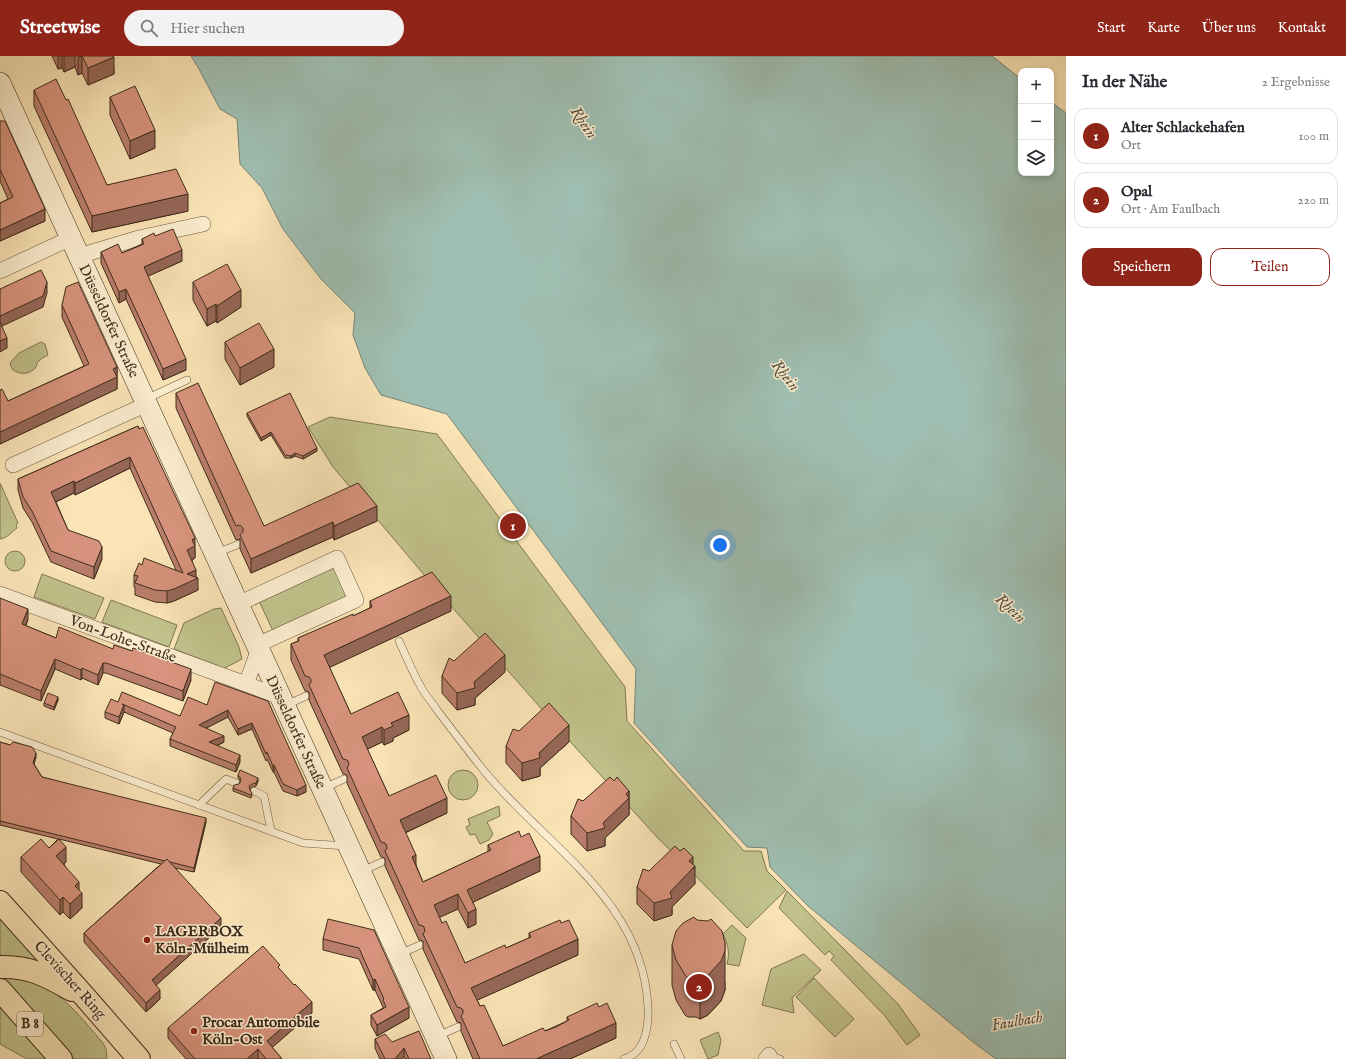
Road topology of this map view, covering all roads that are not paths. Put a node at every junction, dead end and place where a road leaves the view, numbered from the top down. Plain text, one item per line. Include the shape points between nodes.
1 (0, 83) edge
2 (5, 105) edge
3 (203, 224) dead end
4 (75, 247) junction
5 (0, 271) edge
6 (187, 380) dead end
7 (145, 402) junction
8 (13, 465) dead end
9 (239, 544) edge
10 (215, 554) junction
11 (0, 594) edge
12 (238, 604) junction
13 (399, 641) dead end
14 (258, 647) junction
15 (246, 684) junction
16 (306, 696) dead end
17 (282, 701) junction
18 (0, 732) edge
19 (344, 779) dead end
20 (236, 783) edge
21 (322, 789) junction
22 (254, 791) dead end
23 (199, 805) junction
24 (271, 831) junction
25 (348, 846) junction
26 (382, 862) dead end
27 (360, 872) junction
28 (0, 902) edge
29 (420, 945) dead end
30 (398, 955) junction
31 (0, 967) edge
32 (0, 990) edge
33 (85, 997) junction
34 (458, 1027) dead end
35 (116, 1032) junction
36 (436, 1037) junction
37 (674, 1044) dead end
38 (61, 1059) edge
39 (120, 1059) edge
40 (139, 1059) edge
41 (446, 1059) edge
42 (624, 1059) edge
43 (681, 1059) edge

1 - 2 street, Düsseldorfer Straße
2 - 4 street, Düsseldorfer Straße
3 - 4 street via 139,238
4 - 5 street
4 - 7 street, Düsseldorfer Straße
6 - 7 lane
7 - 8 street
7 - 10 street, Düsseldorfer Straße
9 - 10 lane
10 - 12 street, Düsseldorfer Straße
11 - 15 street, Von-Lohe-Straße
12 - 14 street, Düsseldorfer Straße
12 - 14 street via 337,558 356,600
13 - 42 lane via 420,686 465,747 505,796 591,880 617,912 627,930 642,967 649,1018 640,1048
14 - 15 street
14 - 17 street, Düsseldorfer Straße
15 - 17 street, Von-Lohe-Straße
16 - 17 lane
17 - 21 street, Düsseldorfer Straße
18 - 23 lane
19 - 21 lane
20 - 23 lane via 226,779
21 - 25 street, Düsseldorfer Straße
22 - 24 lane via 264,796
23 - 24 lane
24 - 25 lane via 303,843
25 - 27 street, Düsseldorfer Straße
26 - 27 lane
27 - 30 street, Düsseldorfer Straße
28 - 33 main road, Clevischer Ring
29 - 30 lane
30 - 36 street, Düsseldorfer Straße
31 - 33 main road via 32,970
32 - 38 main road, B 8
33 - 35 main road, Clevischer Ring
34 - 36 lane
35 - 39 main road
35 - 40 main road, Clevischer Ring
36 - 41 street, Düsseldorfer Straße
37 - 43 lane

